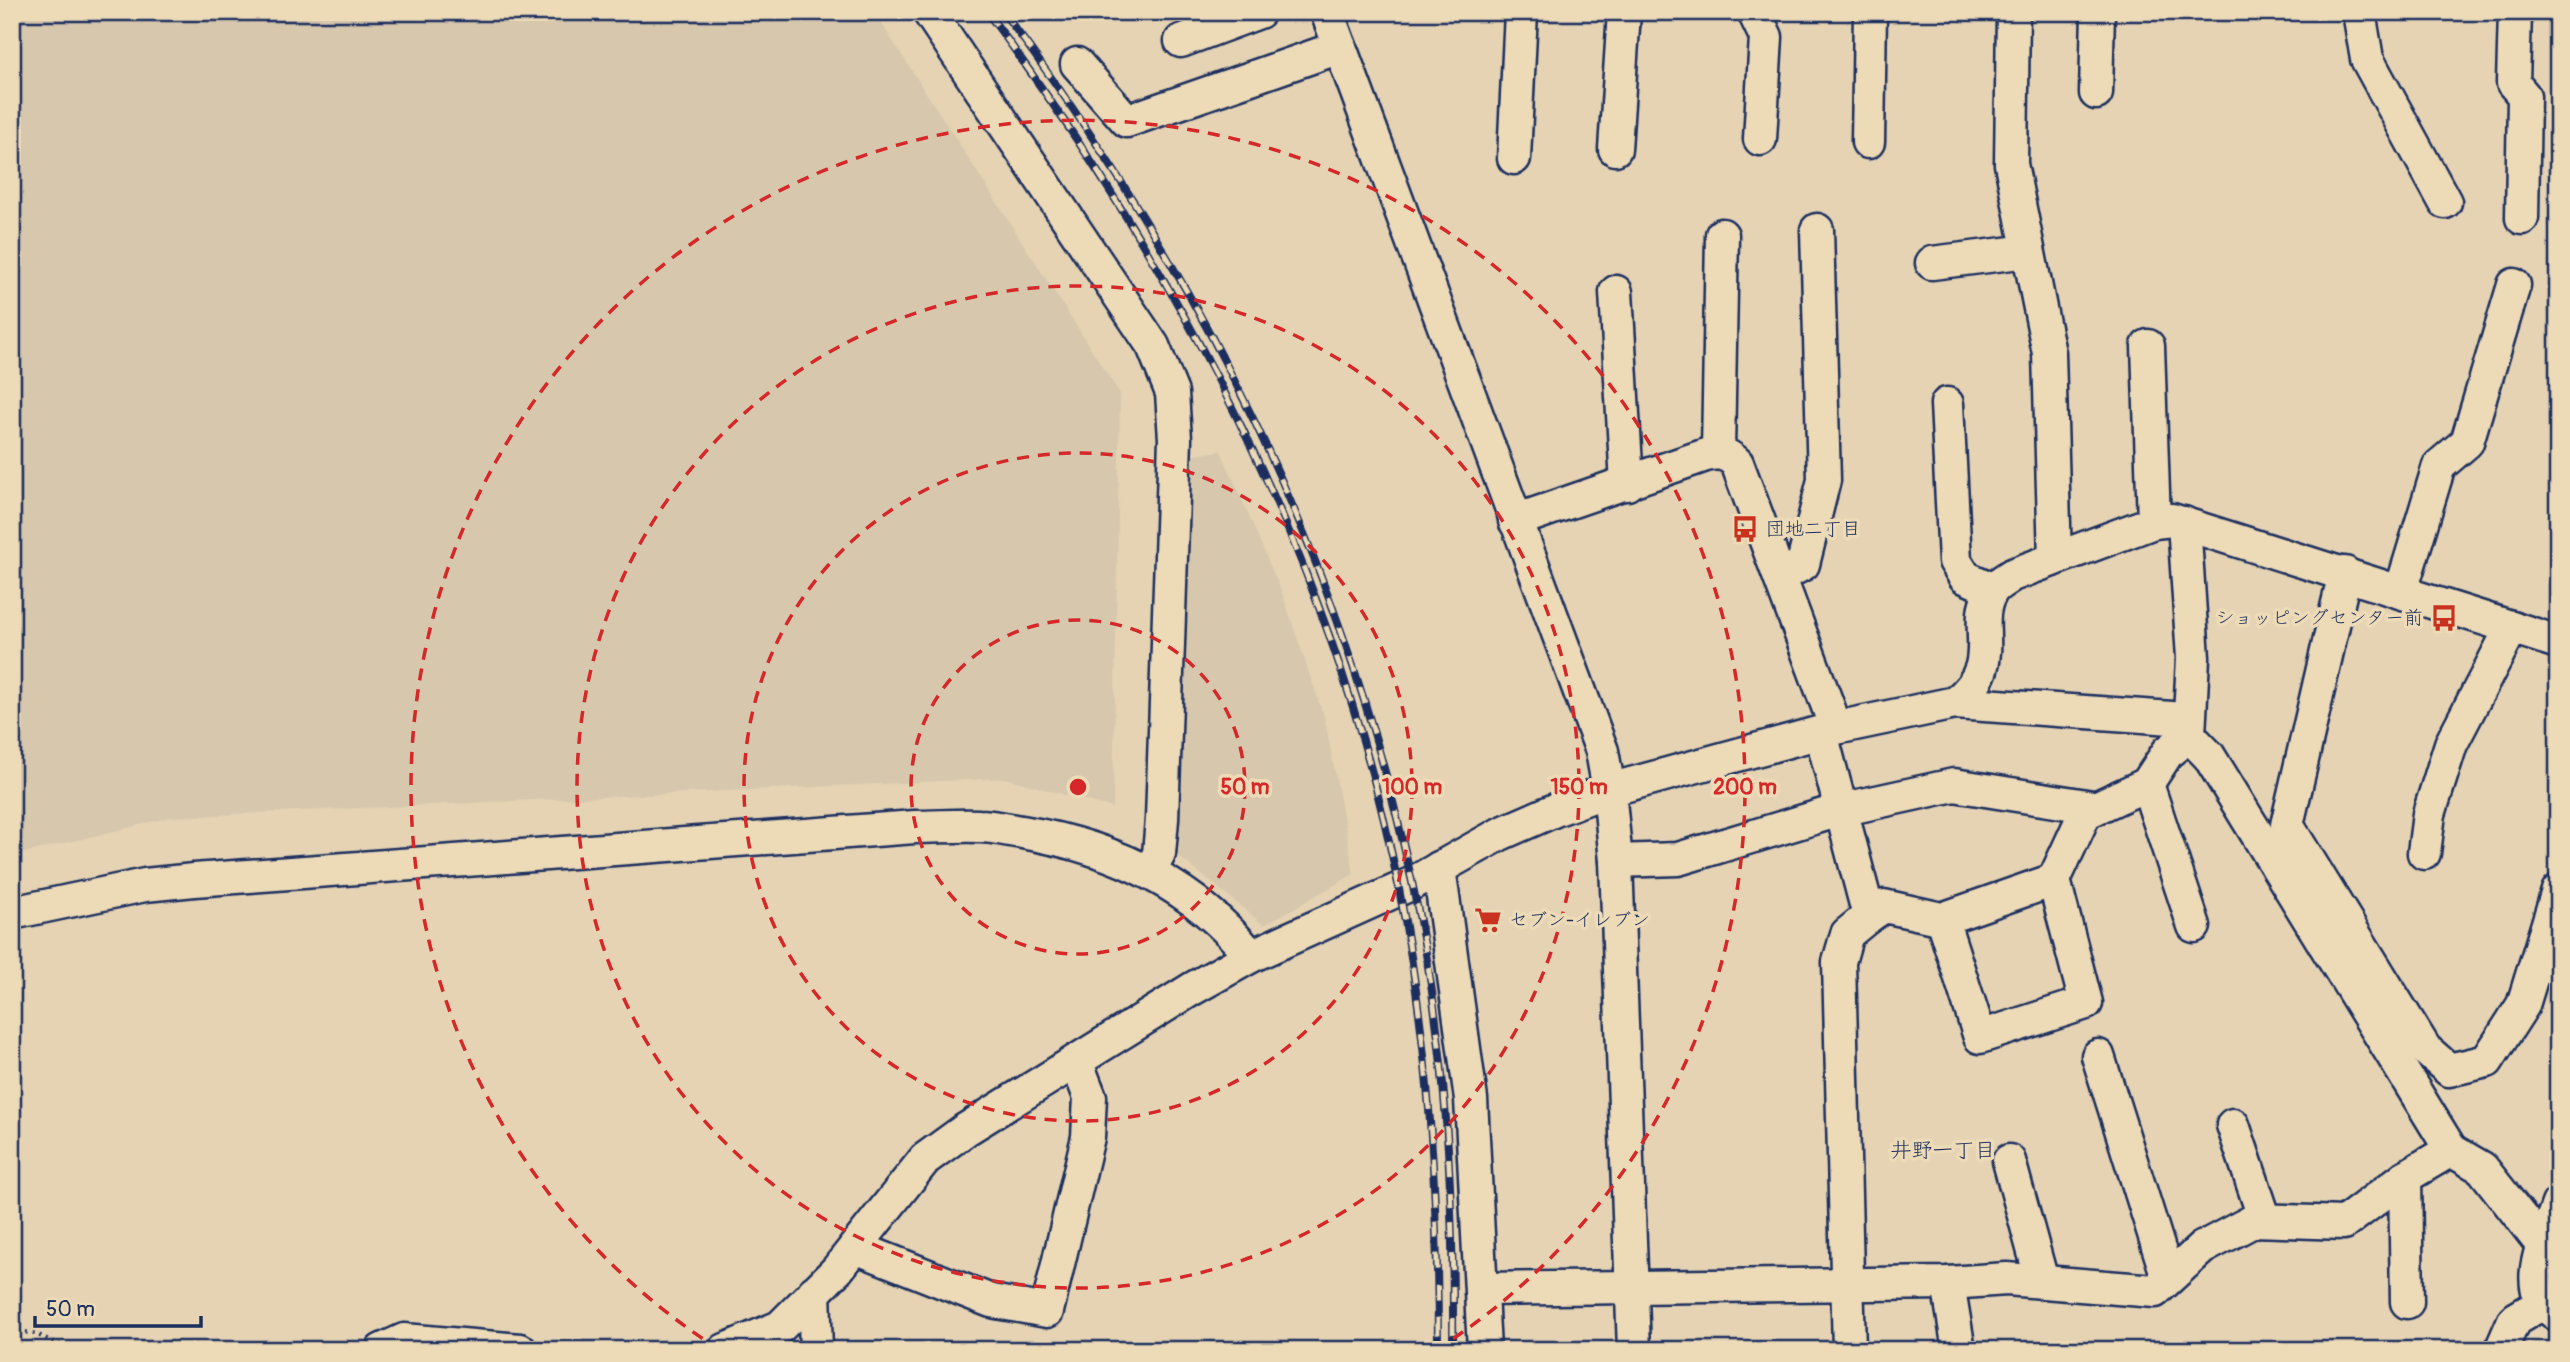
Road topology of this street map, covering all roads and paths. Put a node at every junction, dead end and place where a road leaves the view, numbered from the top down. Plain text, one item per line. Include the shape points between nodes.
1 (929, 12) edge
2 (1259, 12) edge
3 (1327, 12) edge
4 (1521, 12) edge
5 (1624, 12) edge
6 (1754, 12) edge
7 (1870, 12) edge
8 (2013, 12) edge
9 (2098, 12) edge
10 (2359, 12) edge
11 (2515, 12) edge
12 (1181, 41) dead end
13 (1340, 47) junction
14 (1077, 64) dead end
15 (2096, 93) dead end
16 (1760, 139) dead end
17 (1868, 142) dead end
18 (1615, 149) dead end
19 (1514, 158) dead end
20 (2445, 202) dead end
21 (2522, 218) dead end
22 (1817, 230) dead end
23 (1722, 235) dead end
24 (2028, 251) junction
25 (1932, 263) dead end
26 (2514, 285) dead end
27 (1616, 292) dead end
28 (2148, 346) dead end
29 (1947, 404) dead end
30 (1718, 452) junction
31 (1628, 484) junction
32 (1515, 521) junction
33 (2169, 522) junction
34 (2055, 559) junction
35 (2345, 573) junction
36 (1780, 576) junction
37 (1992, 589) junction
38 (2401, 591) junction
39 (2512, 627) junction
40 (2558, 642) edge
41 (1955, 703) junction
42 (1829, 730) junction
43 (2189, 735) junction
44 (2147, 783) junction
45 (1609, 790) junction
46 (2093, 807) junction
47 (1840, 810) junction
48 (2424, 853) dead end
49 (1616, 860) junction
50 (1440, 867) junction
51 (1150, 871) junction
52 (2054, 880) junction
53 (2558, 891) edge
54 (12, 914) edge
55 (1869, 916) junction
56 (1942, 919) junction
57 (2194, 926) dead end
58 (1251, 957) junction
59 (2098, 1056) dead end
60 (1076, 1061) junction
61 (2232, 1125) dead end
62 (2451, 1150) junction
63 (2009, 1161) dead end
64 (2405, 1177) junction
65 (2558, 1204) edge
66 (2264, 1220) junction
67 (855, 1247) junction
68 (2544, 1247) junction
69 (2168, 1278) junction
70 (2042, 1282) junction
71 (1948, 1283) junction
72 (1848, 1284) junction
73 (1634, 1286) junction
74 (1483, 1289) junction
75 (814, 1292) junction
76 (2407, 1302) dead end
77 (2549, 1310) edge
78 (12, 1330) edge
79 (70, 1350) edge
80 (382, 1350) edge
81 (520, 1350) edge
82 (724, 1350) edge
83 (816, 1350) edge
84 (1484, 1350) edge
85 (1634, 1350) edge
86 (1849, 1350) edge
87 (1959, 1350) edge
88 (2501, 1350) edge

1 - 51 street via 1153,346 1172,393 1175,439 1162,820 1159,854
2 - 12 street
3 - 13 street
4 - 19 street
5 - 18 street
6 - 16 street via 1766,37
7 - 17 street
8 - 24 street via 2011,164
9 - 15 street
10 - 20 street via 2367,59
11 - 21 street via 2513,83 2524,96
13 - 14 street via 1127,121
13 - 32 street
22 - 36 street via 1824,480 1803,564
23 - 30 street
24 - 25 street
24 - 34 street via 2049,353
26 - 38 street via 2467,442 2439,466
27 - 31 street
28 - 33 street
29 - 37 street via 1955,561 1965,577
30 - 31 street
30 - 36 street via 1737,463
31 - 32 street
32 - 45 street via 1602,751
33 - 34 street
33 - 35 street
33 - 43 street via 2193,658
34 - 37 street via 2012,575
35 - 38 street
35 - 53 street via 2287,825 2425,1049 2449,1070 2487,1061 2523,1005
36 - 42 street
37 - 41 street via 1986,602 1981,668 1968,693
38 - 39 street
39 - 40 street
39 - 48 street via 2451,744 2429,814
41 - 42 street
41 - 43 street via 2151,715 2172,718
42 - 45 street
42 - 47 street
43 - 44 street via 2168,752
43 - 62 street via 2209,756
44 - 46 street
44 - 57 street
45 - 49 street
45 - 50 street via 1511,829
46 - 47 street via 1954,785
46 - 52 street via 2085,813
47 - 49 street via 1678,859
47 - 55 street
49 - 73 street
50 - 58 street via 1413,884
50 - 74 street via 1471,1099
51 - 54 street via 1048,836 982,826 915,827 194,880 145,885
51 - 58 street via 1230,929
52 - 56 street
52 - 56 street via 2086,1003 1980,1037
55 - 56 street via 1884,906
55 - 72 street via 1847,934 1839,962
58 - 60 street
59 - 69 street
60 - 67 street via 925,1159
60 - 67 street via 1090,1097 1088,1137 1046,1311 991,1301
61 - 66 street
62 - 64 street
62 - 68 street via 2482,1168
63 - 70 street
64 - 66 street via 2344,1223
64 - 76 street
65 - 68 street
66 - 69 street via 2255,1220 2202,1248
67 - 75 street
68 - 77 street via 2535,1291
69 - 70 street via 2155,1291
70 - 71 street
71 - 72 street
71 - 87 street
72 - 73 street
72 - 86 street
73 - 74 street
73 - 85 street
74 - 84 street
75 - 82 street via 780,1327
75 - 83 street
77 - 88 street via 2514,1320
78 - 79 path via 36,1334
80 - 81 street via 404,1340

